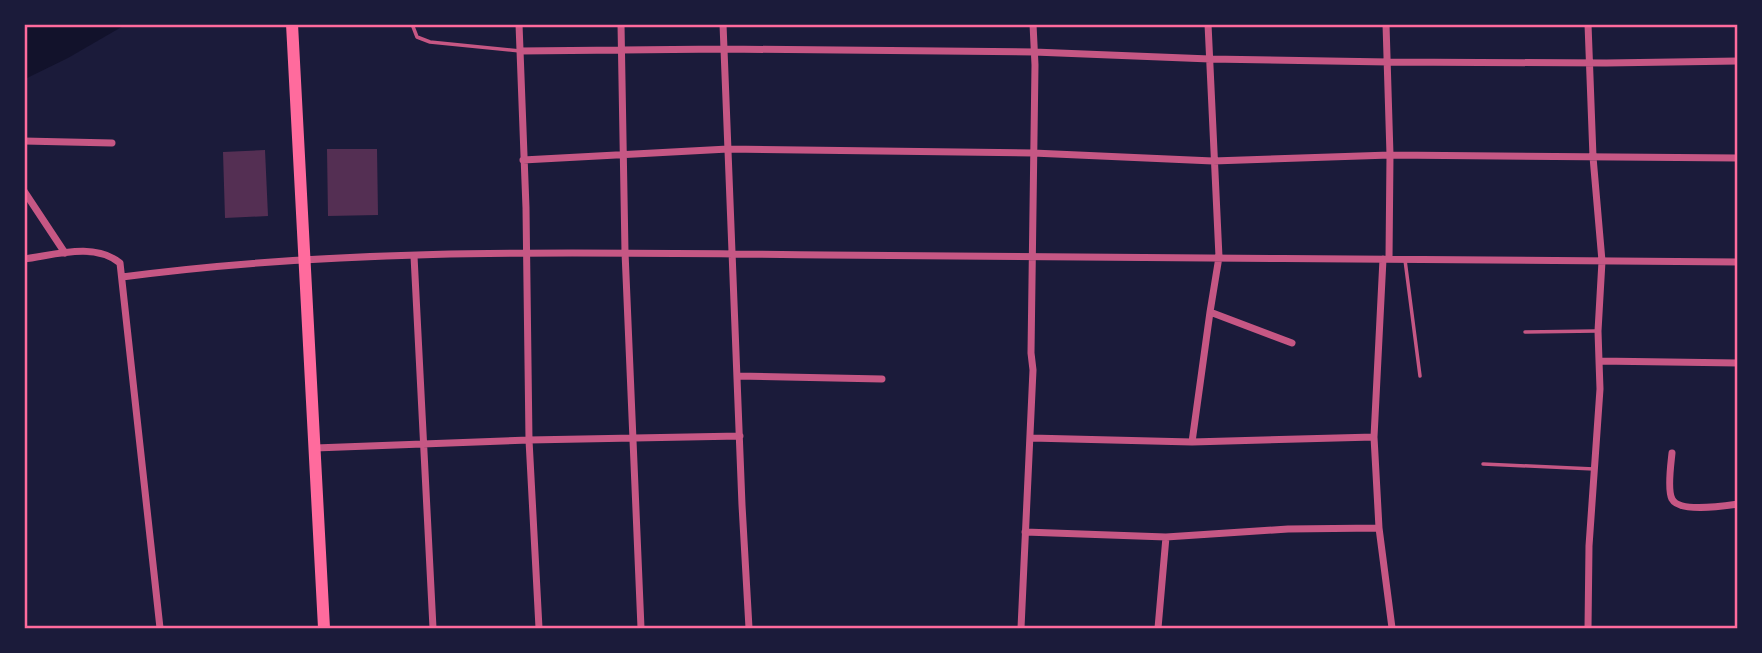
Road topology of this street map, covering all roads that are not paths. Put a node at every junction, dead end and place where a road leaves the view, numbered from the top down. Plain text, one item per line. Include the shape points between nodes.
1 (292, 24) edge
2 (412, 24) edge
3 (519, 24) edge
4 (621, 24) edge
5 (723, 24) edge
6 (1033, 24) edge
7 (1208, 24) edge
8 (1386, 24) edge
9 (1588, 24) edge
10 (622, 49) junction
11 (724, 49) junction
12 (520, 51) junction
13 (1034, 52) junction
14 (1210, 59) junction
15 (1738, 61) edge
16 (1388, 62) junction
17 (1591, 63) junction
18 (24, 141) edge
19 (112, 143) dead end
20 (728, 149) junction
21 (624, 153) junction
22 (1033, 153) junction
23 (1390, 155) junction
24 (1592, 157) junction
25 (1738, 158) edge
26 (523, 160) junction
27 (1213, 161) junction
28 (24, 191) edge
29 (525, 252) junction
30 (625, 252) junction
31 (65, 253) junction
32 (732, 254) junction
33 (414, 256) junction
34 (1032, 256) junction
35 (1219, 257) junction
36 (24, 259) edge
37 (1386, 259) junction
38 (1405, 259) junction
39 (303, 260) junction
40 (1602, 261) junction
41 (1738, 262) edge
42 (121, 277) junction
43 (1210, 313) junction
44 (1598, 331) junction
45 (1525, 332) dead end
46 (1292, 343) dead end
47 (1600, 361) junction
48 (1738, 363) edge
49 (737, 376) junction
50 (1420, 376) dead end
51 (882, 379) dead end
52 (740, 436) junction
53 (1374, 437) junction
54 (633, 438) junction
55 (1031, 438) junction
56 (528, 440) junction
57 (1192, 442) junction
58 (425, 444) junction
59 (315, 448) junction
60 (1672, 453) dead end
61 (1483, 464) dead end
62 (1594, 469) junction
63 (1738, 504) edge
64 (1380, 528) junction
65 (1025, 532) junction
66 (1166, 537) junction
67 (160, 628) edge
68 (324, 628) edge
69 (433, 628) edge
70 (539, 628) edge
71 (641, 628) edge
72 (750, 628) edge
73 (1021, 628) edge
74 (1157, 628) edge
75 (1392, 628) edge
76 (1588, 628) edge

1 - 39 highway
2 - 12 lane via 417,37 430,42
3 - 12 street
4 - 10 street
5 - 11 street
6 - 13 street
7 - 14 street
8 - 16 street
9 - 17 street
10 - 11 street
10 - 12 street
10 - 21 street
11 - 13 street
11 - 20 street
12 - 26 street
13 - 14 street
13 - 22 street
14 - 16 street
14 - 27 street
15 - 17 street
16 - 17 street
16 - 23 street
17 - 24 street
18 - 19 street
20 - 21 street
20 - 22 street
20 - 32 street
21 - 26 street
21 - 30 street
22 - 27 street
22 - 34 street
23 - 24 street
23 - 27 street
23 - 37 street
24 - 25 street
24 - 40 street
26 - 29 street
27 - 35 street
28 - 31 street
29 - 30 street
29 - 33 street
29 - 56 street
30 - 32 street
30 - 54 street
31 - 36 street
31 - 42 street via 110,255 120,264
32 - 34 street
32 - 49 street
33 - 39 street
33 - 58 street
34 - 35 street
34 - 55 street
35 - 37 street
35 - 43 street
37 - 38 street
37 - 53 street
38 - 40 street
38 - 50 lane
39 - 42 street
39 - 59 highway
40 - 41 street
40 - 44 street
42 - 67 street
43 - 46 street
43 - 57 street
44 - 45 lane
44 - 47 street
47 - 48 street
47 - 62 street
49 - 51 street
49 - 52 street
52 - 54 street
52 - 72 street
53 - 57 street
53 - 64 street
54 - 56 street
54 - 71 street
55 - 57 street
55 - 65 street
56 - 58 street
56 - 70 street
58 - 59 street
58 - 69 street
59 - 68 highway
60 - 63 street via 1670,494 1677,504 1700,508
61 - 62 lane
62 - 76 street
64 - 66 street
64 - 75 street
65 - 66 street
65 - 73 street
66 - 74 street

